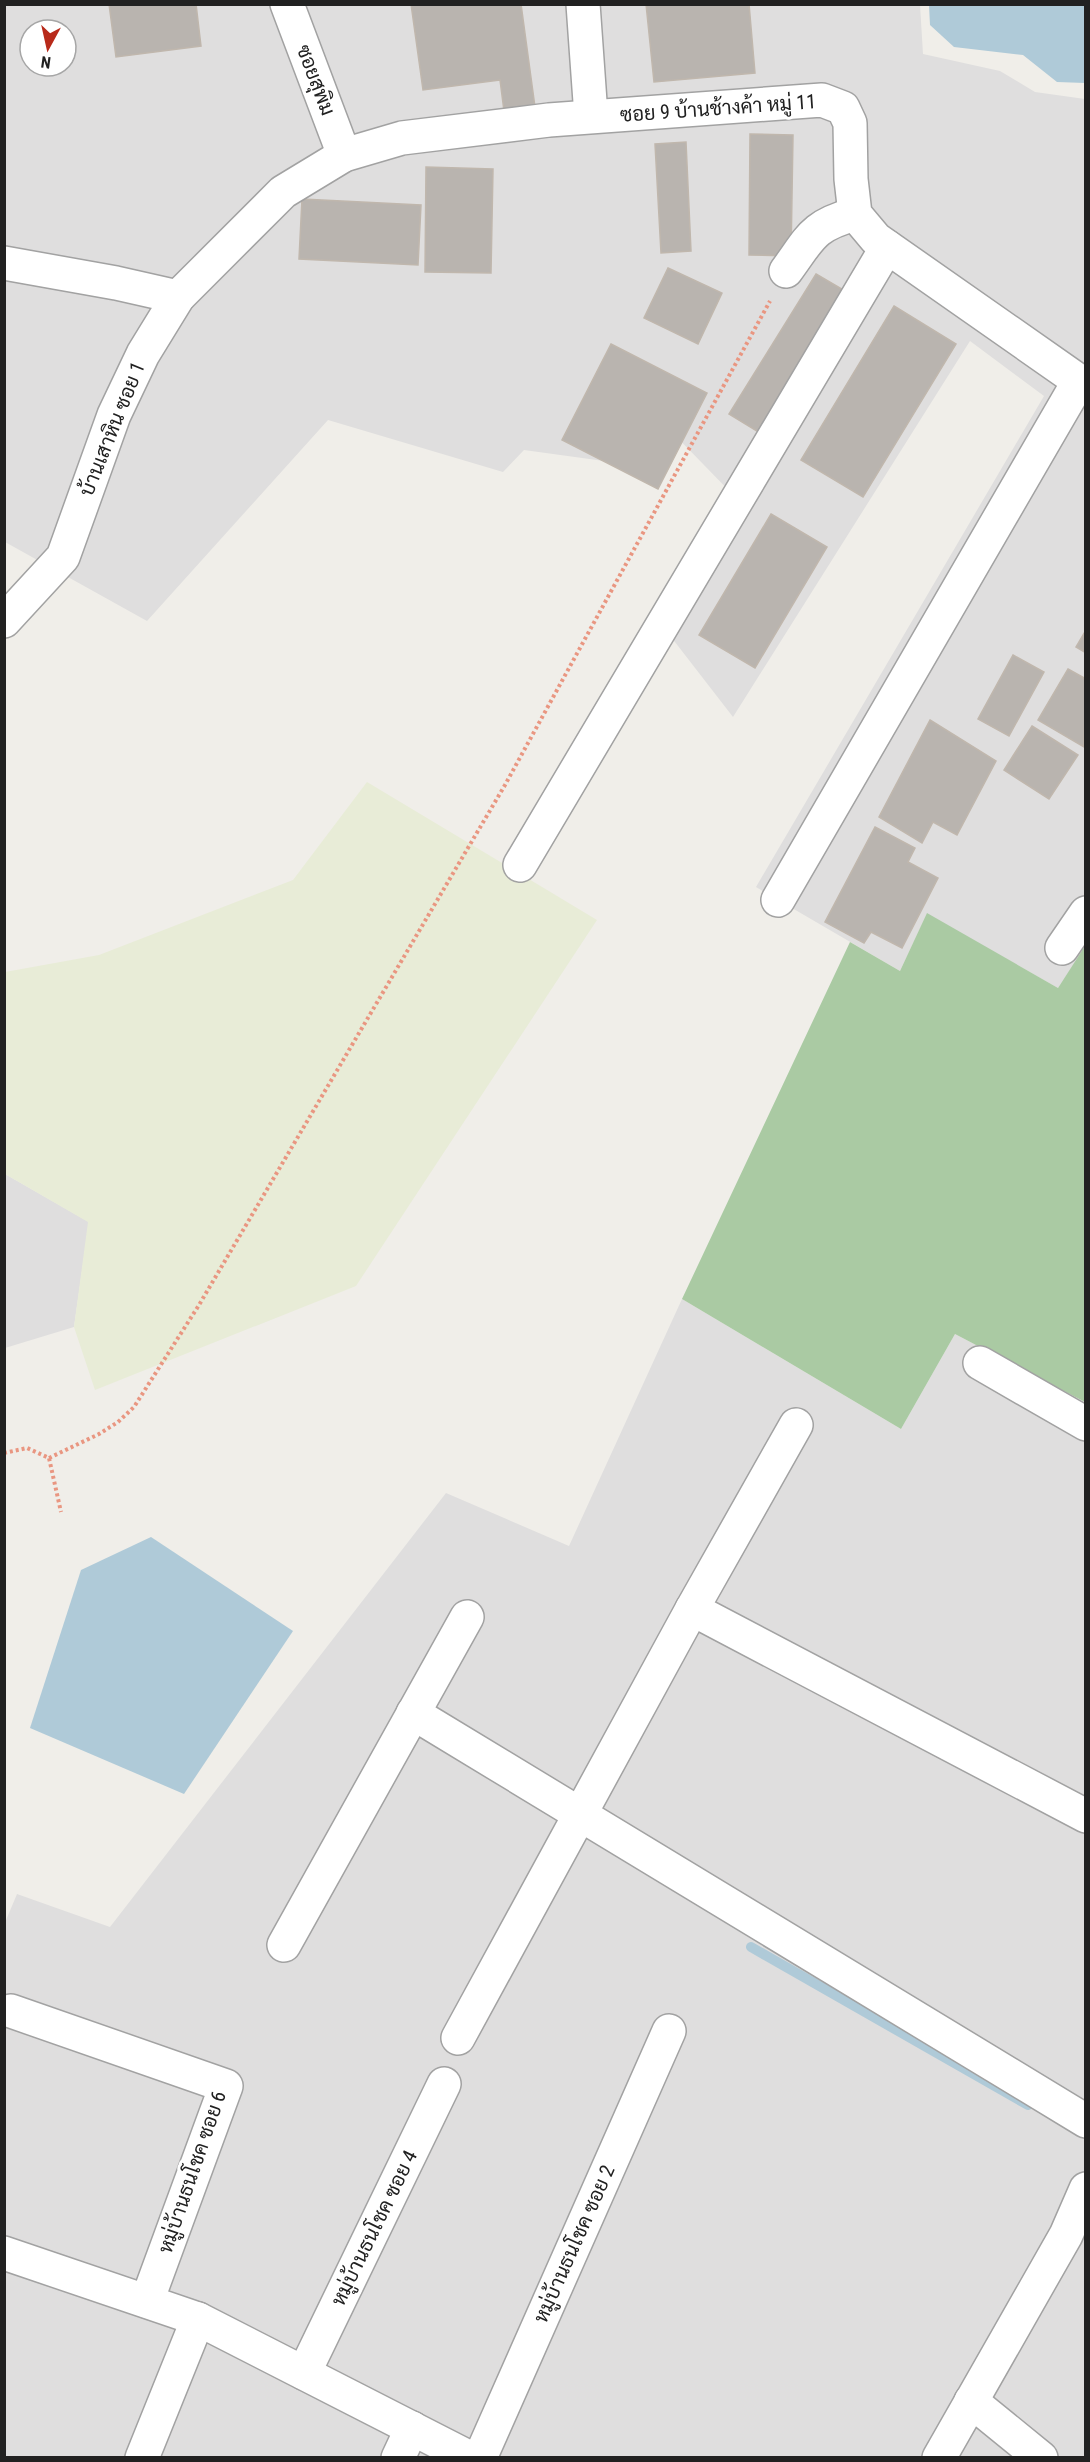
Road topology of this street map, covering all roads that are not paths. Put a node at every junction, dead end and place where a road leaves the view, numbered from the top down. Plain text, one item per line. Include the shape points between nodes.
1 (287, 4) edge
2 (583, 4) edge
3 (591, 116) junction
4 (344, 155) junction
5 (855, 214) junction
6 (887, 247) junction
7 (4, 263) edge
8 (786, 272) road end
9 (178, 297) junction
10 (1082, 384) edge
11 (4, 621) edge
12 (520, 866) dead end
13 (778, 900) dead end
14 (1086, 913) edge
15 (1062, 948) dead end
16 (980, 1363) dead end
17 (1086, 1424) edge
18 (796, 1425) dead end
19 (692, 1609) junction
20 (467, 1617) dead end
21 (413, 1713) junction
22 (579, 1815) junction
23 (1086, 1816) edge
24 (284, 1945) dead end
25 (11, 2011) dead end
26 (669, 2031) dead end
27 (458, 2038) dead end
28 (444, 2084) dead end
29 (1086, 2121) edge
30 (1086, 2188) edge
31 (4, 2253) edge
32 (147, 2301) junction
33 (198, 2319) junction
34 (304, 2373) junction
35 (971, 2401) junction
36 (412, 2427) junction
37 (142, 2457) edge
38 (398, 2457) edge
39 (470, 2457) edge
40 (480, 2457) edge
41 (939, 2457) edge
42 (1041, 2457) edge

1 - 4 street, ซอยสุพิม
2 - 3 street
3 - 4 street, ซอย 9 บ้านช้างค้า หมู่ 11 via 402,138
3 - 5 street, ซอย 9 บ้านช้างค้า หมู่ 11 via 822,100 843,108 850,123
4 - 9 street, บ้านเสาหิน ซอย 1 via 283,192
5 - 6 street
5 - 8 street via 831,221 814,232
6 - 10 street
6 - 12 street
7 - 9 street
9 - 11 street, บ้านเสาหิน ซอย 1 via 143,354 114,415 63,557
10 - 13 street
14 - 15 street
16 - 17 street
18 - 19 street
19 - 22 street
19 - 23 street
20 - 21 street
21 - 22 street
21 - 24 street
22 - 27 street
22 - 29 street
25 - 32 street, หมู่บ้านธนโชค ซอย 6 via 226,2086
26 - 40 street, หมู่บ้านธนโชค ซอย 2
28 - 34 street, หมู่บ้านธนโชค ซอย 4
30 - 35 street via 1065,2235
31 - 32 street
32 - 33 street
33 - 34 street
33 - 37 street
34 - 36 street
35 - 41 street
35 - 42 street
36 - 38 street
36 - 39 street

